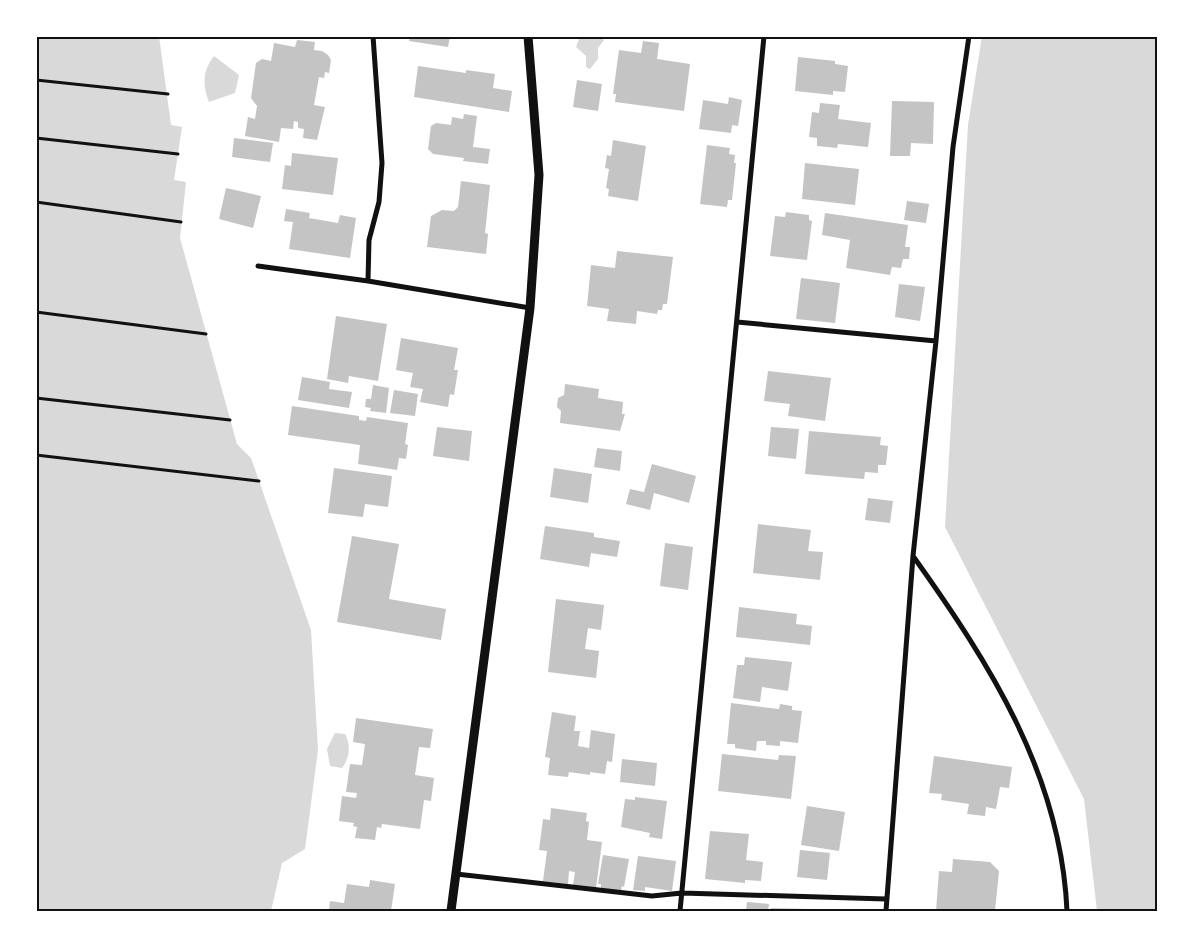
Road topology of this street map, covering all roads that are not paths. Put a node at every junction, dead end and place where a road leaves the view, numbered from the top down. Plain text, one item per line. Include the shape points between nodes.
1 (373, 36) edge
2 (528, 36) edge
3 (764, 36) edge
4 (969, 36) edge
5 (258, 266) dead end
6 (368, 281) junction
7 (530, 308) junction
8 (737, 322) junction
9 (936, 341) junction
10 (913, 556) junction
11 (456, 874) junction
12 (682, 893) junction
13 (886, 899) junction
14 (451, 911) edge
15 (680, 911) edge
16 (886, 911) edge
17 (1067, 911) edge

1 - 6 street via 382,162 379,202 369,240
2 - 7 street via 539,175
3 - 8 street
4 - 9 street via 953,147
5 - 6 street
6 - 7 street
7 - 11 street
8 - 9 street
8 - 12 street
9 - 10 street
10 - 13 street
10 - 17 street via 956,616 1034,757 1060,843
11 - 12 street via 652,896
11 - 14 street
12 - 13 street
12 - 15 street
13 - 16 street

